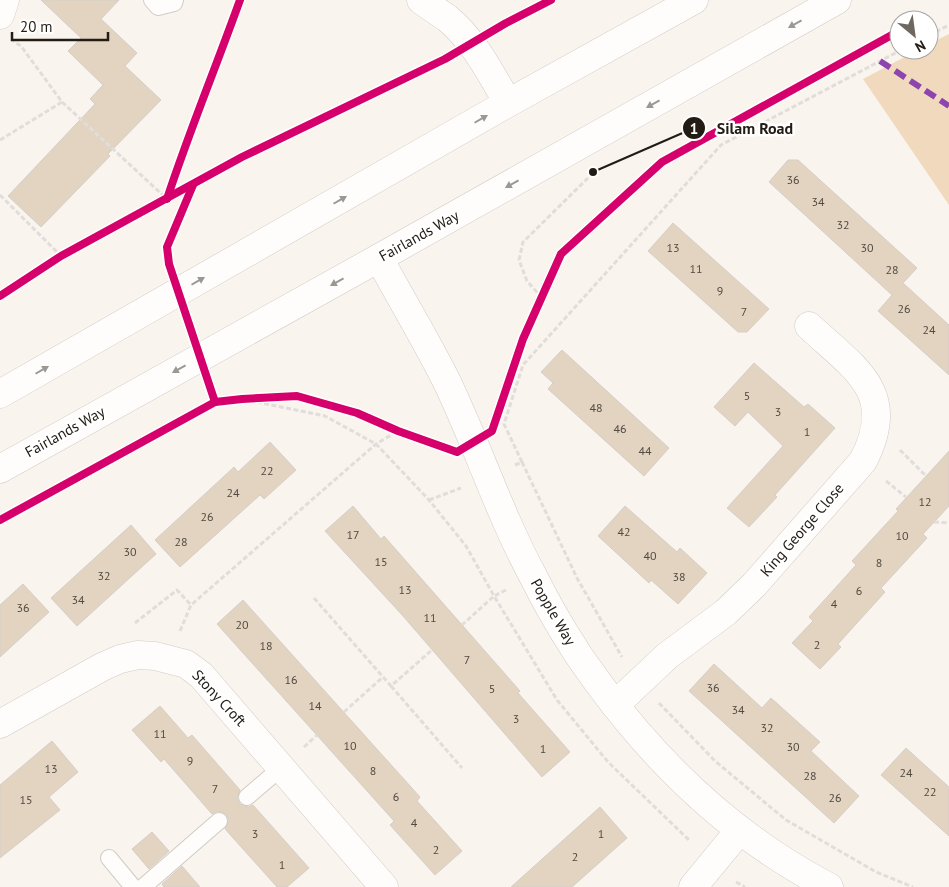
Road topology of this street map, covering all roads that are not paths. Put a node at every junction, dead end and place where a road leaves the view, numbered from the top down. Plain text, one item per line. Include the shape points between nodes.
1 (5, 0) edge
2 (152, 0) edge
3 (175, 0) edge
4 (421, 0) edge
5 (694, 0) edge
6 (837, 0) edge
7 (4, 27) edge
8 (508, 104) junction
9 (379, 258) junction
10 (809, 326) dead end
11 (0, 394) edge
12 (0, 469) edge
13 (615, 705) junction
14 (0, 724) edge
15 (281, 768) junction
16 (247, 797) dead end
17 (219, 821) dead end
18 (740, 831) junction
19 (109, 858) dead end
20 (133, 887) edge
21 (143, 887) edge
22 (384, 887) edge
23 (693, 887) edge
24 (829, 887) edge

1 - 7 street
2 - 3 lane via 158,6
4 - 8 street via 448,19 467,38
5 - 8 street
6 -> 9 street, Fairlands Way
11 -> 8 street
9 -> 12 street, Fairlands Way
9 - 13 street, Popple Way via 445,380 537,584 574,649
10 - 13 street, King George Close via 864,378 874,395 877,411 871,446 863,461 754,585 726,612 667,656
13 - 18 street, Popple Way via 668,766
14 - 15 street, Stony Croft via 120,659 138,655 169,659 186,664 201,675
15 - 16 lane
15 - 22 street, Stony Croft
17 - 21 lane
18 - 23 street
18 - 24 street, Popple Way
19 - 20 lane

